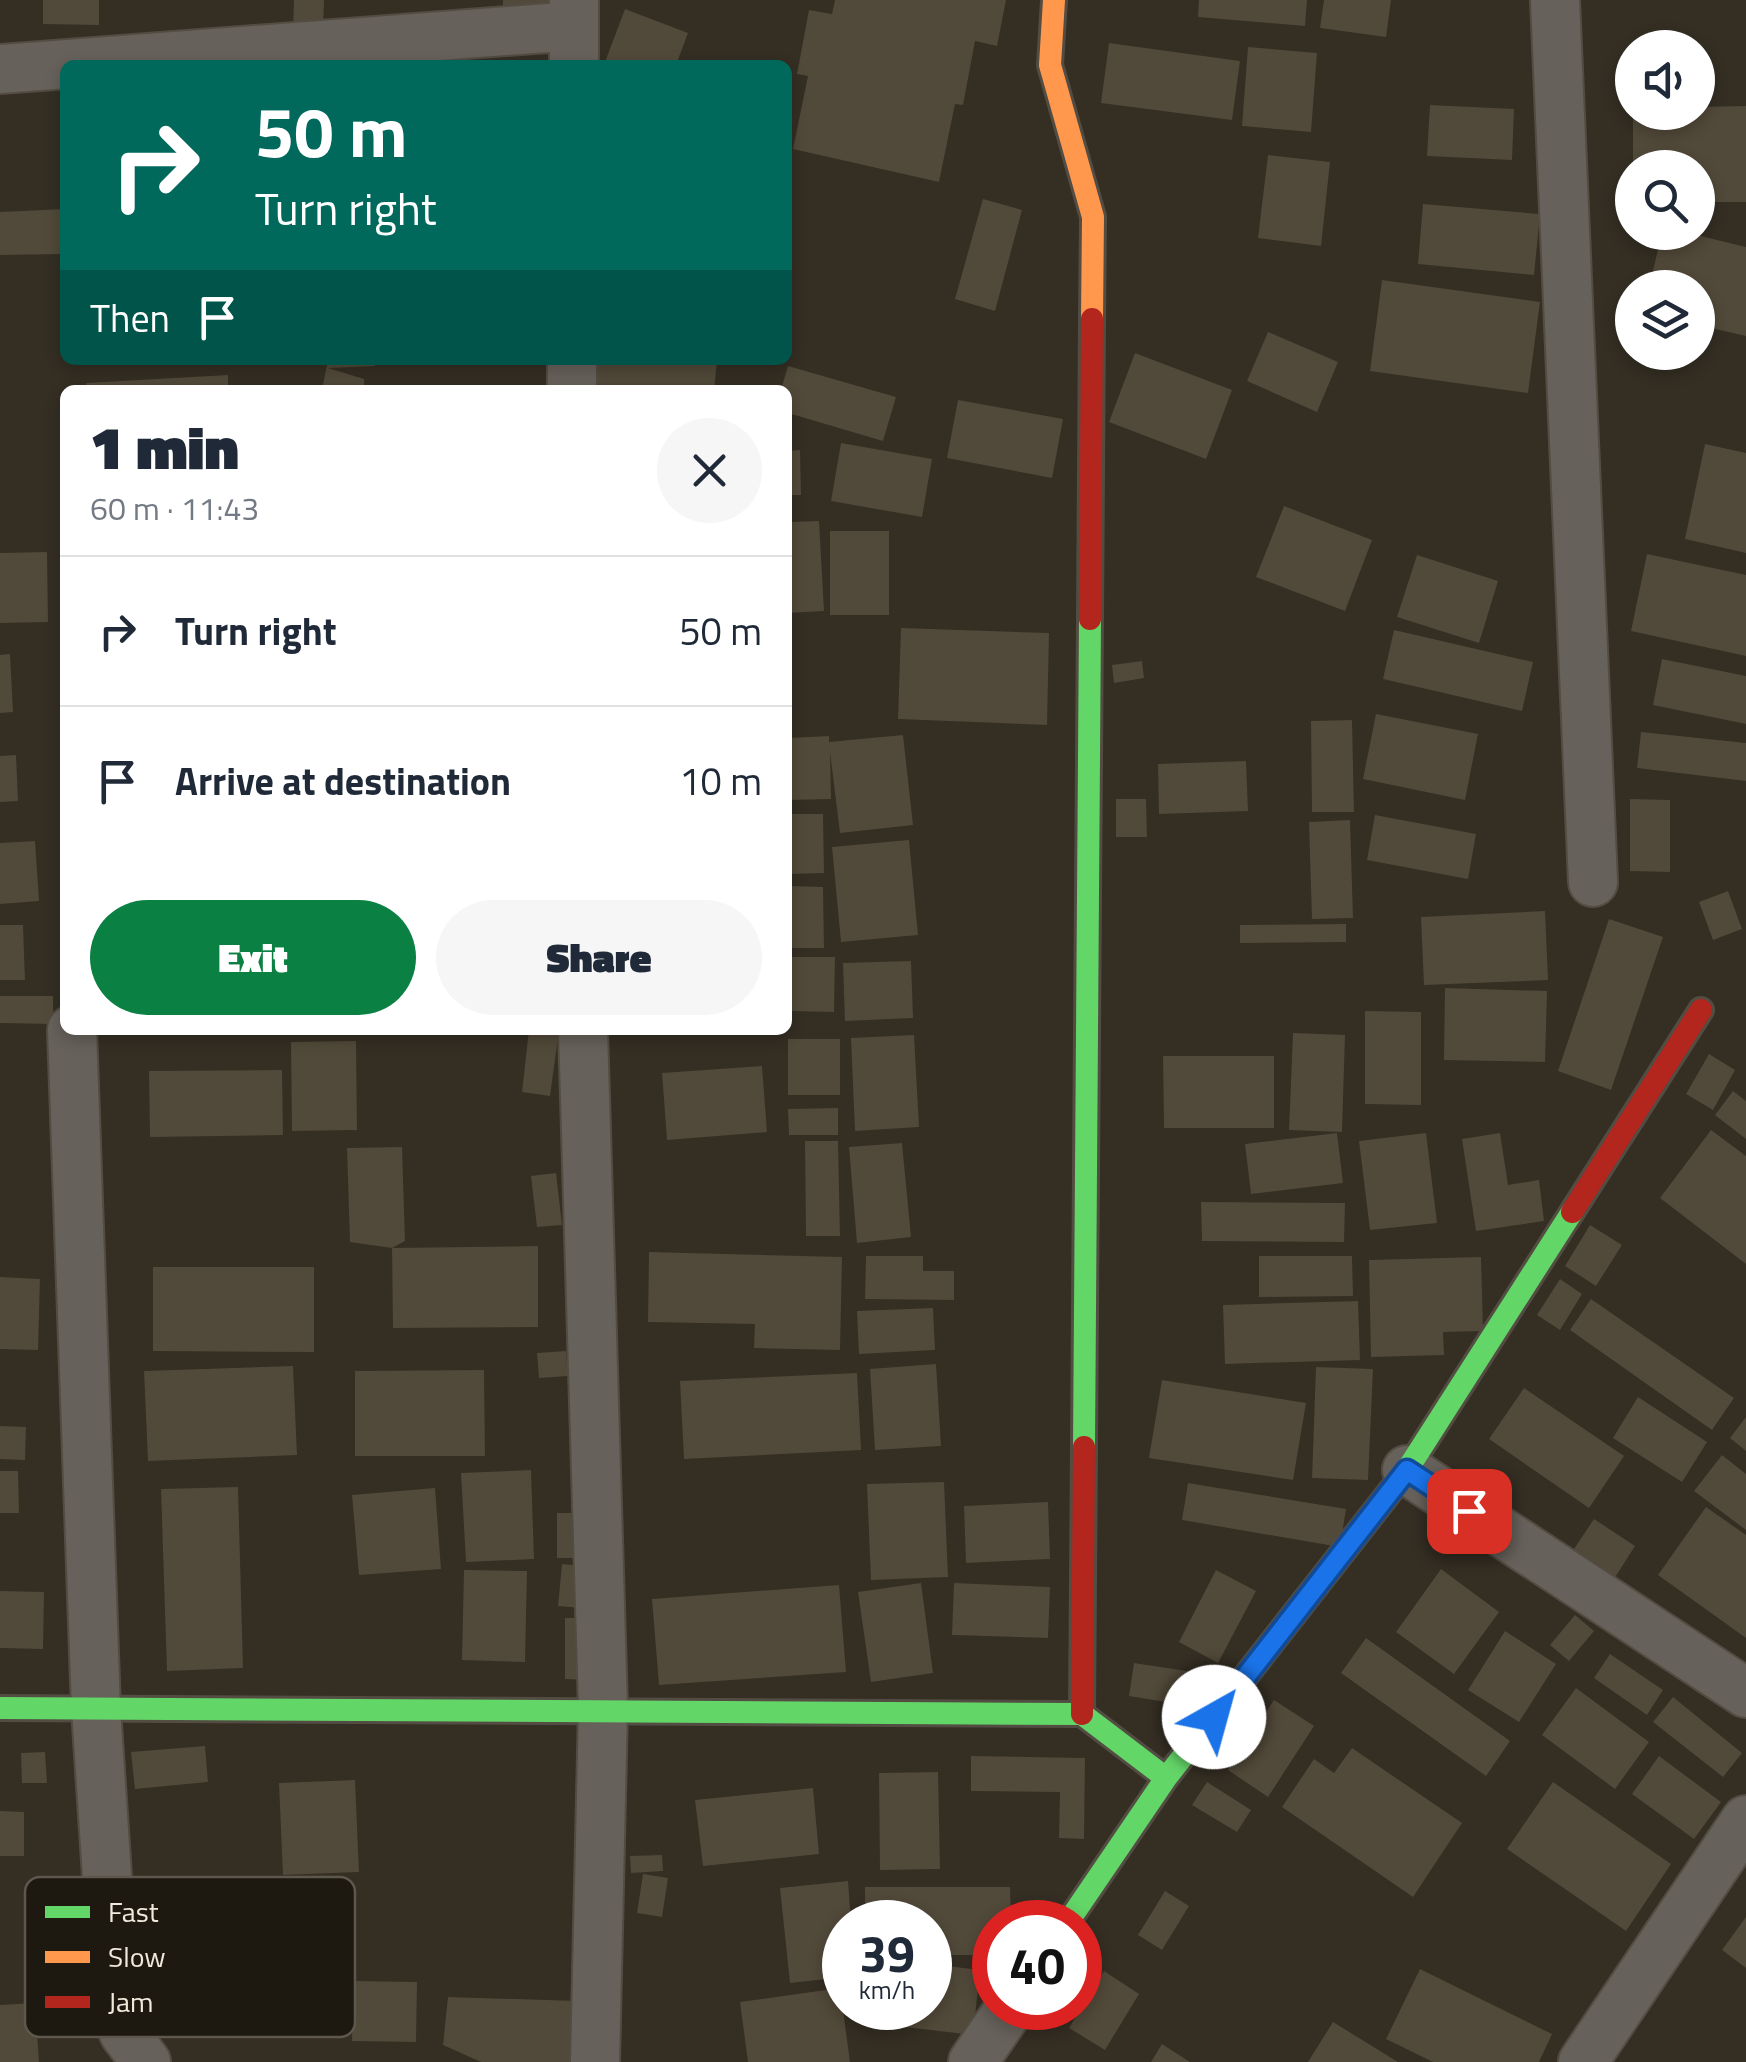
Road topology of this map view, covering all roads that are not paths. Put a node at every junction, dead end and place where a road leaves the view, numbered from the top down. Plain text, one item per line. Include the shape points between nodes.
1 (1054, 0) edge
2 (1555, 0) edge
3 (574, 30) edge
4 (132, 60) edge
5 (60, 65) edge
6 (0, 69) edge
7 (1593, 882) dead end
8 (1701, 1010) dead end
9 (72, 1035) edge
10 (583, 1035) edge
11 (1407, 1470) junction
12 (1746, 1693) edge
13 (0, 1708) edge
14 (603, 1708) junction
15 (96, 1709) junction
16 (1082, 1714) junction
17 (1166, 1778) junction
18 (1746, 1820) edge
19 (107, 1877) edge
20 (1083, 1900) edge
21 (995, 2030) edge
22 (127, 2037) edge
23 (146, 2062) edge
24 (595, 2062) edge
25 (973, 2062) edge
26 (1583, 2062) edge

1 - 16 street via 1050,65 1094,217
2 - 7 street
3 - 4 street
5 - 6 street
8 - 11 street
9 - 15 street
10 - 14 street
11 - 12 street
11 - 17 street
13 - 15 street
14 - 15 street
14 - 16 street
14 - 24 street
15 - 19 street
16 - 17 street
17 - 20 street
18 - 26 street
21 - 25 street
22 - 23 street

